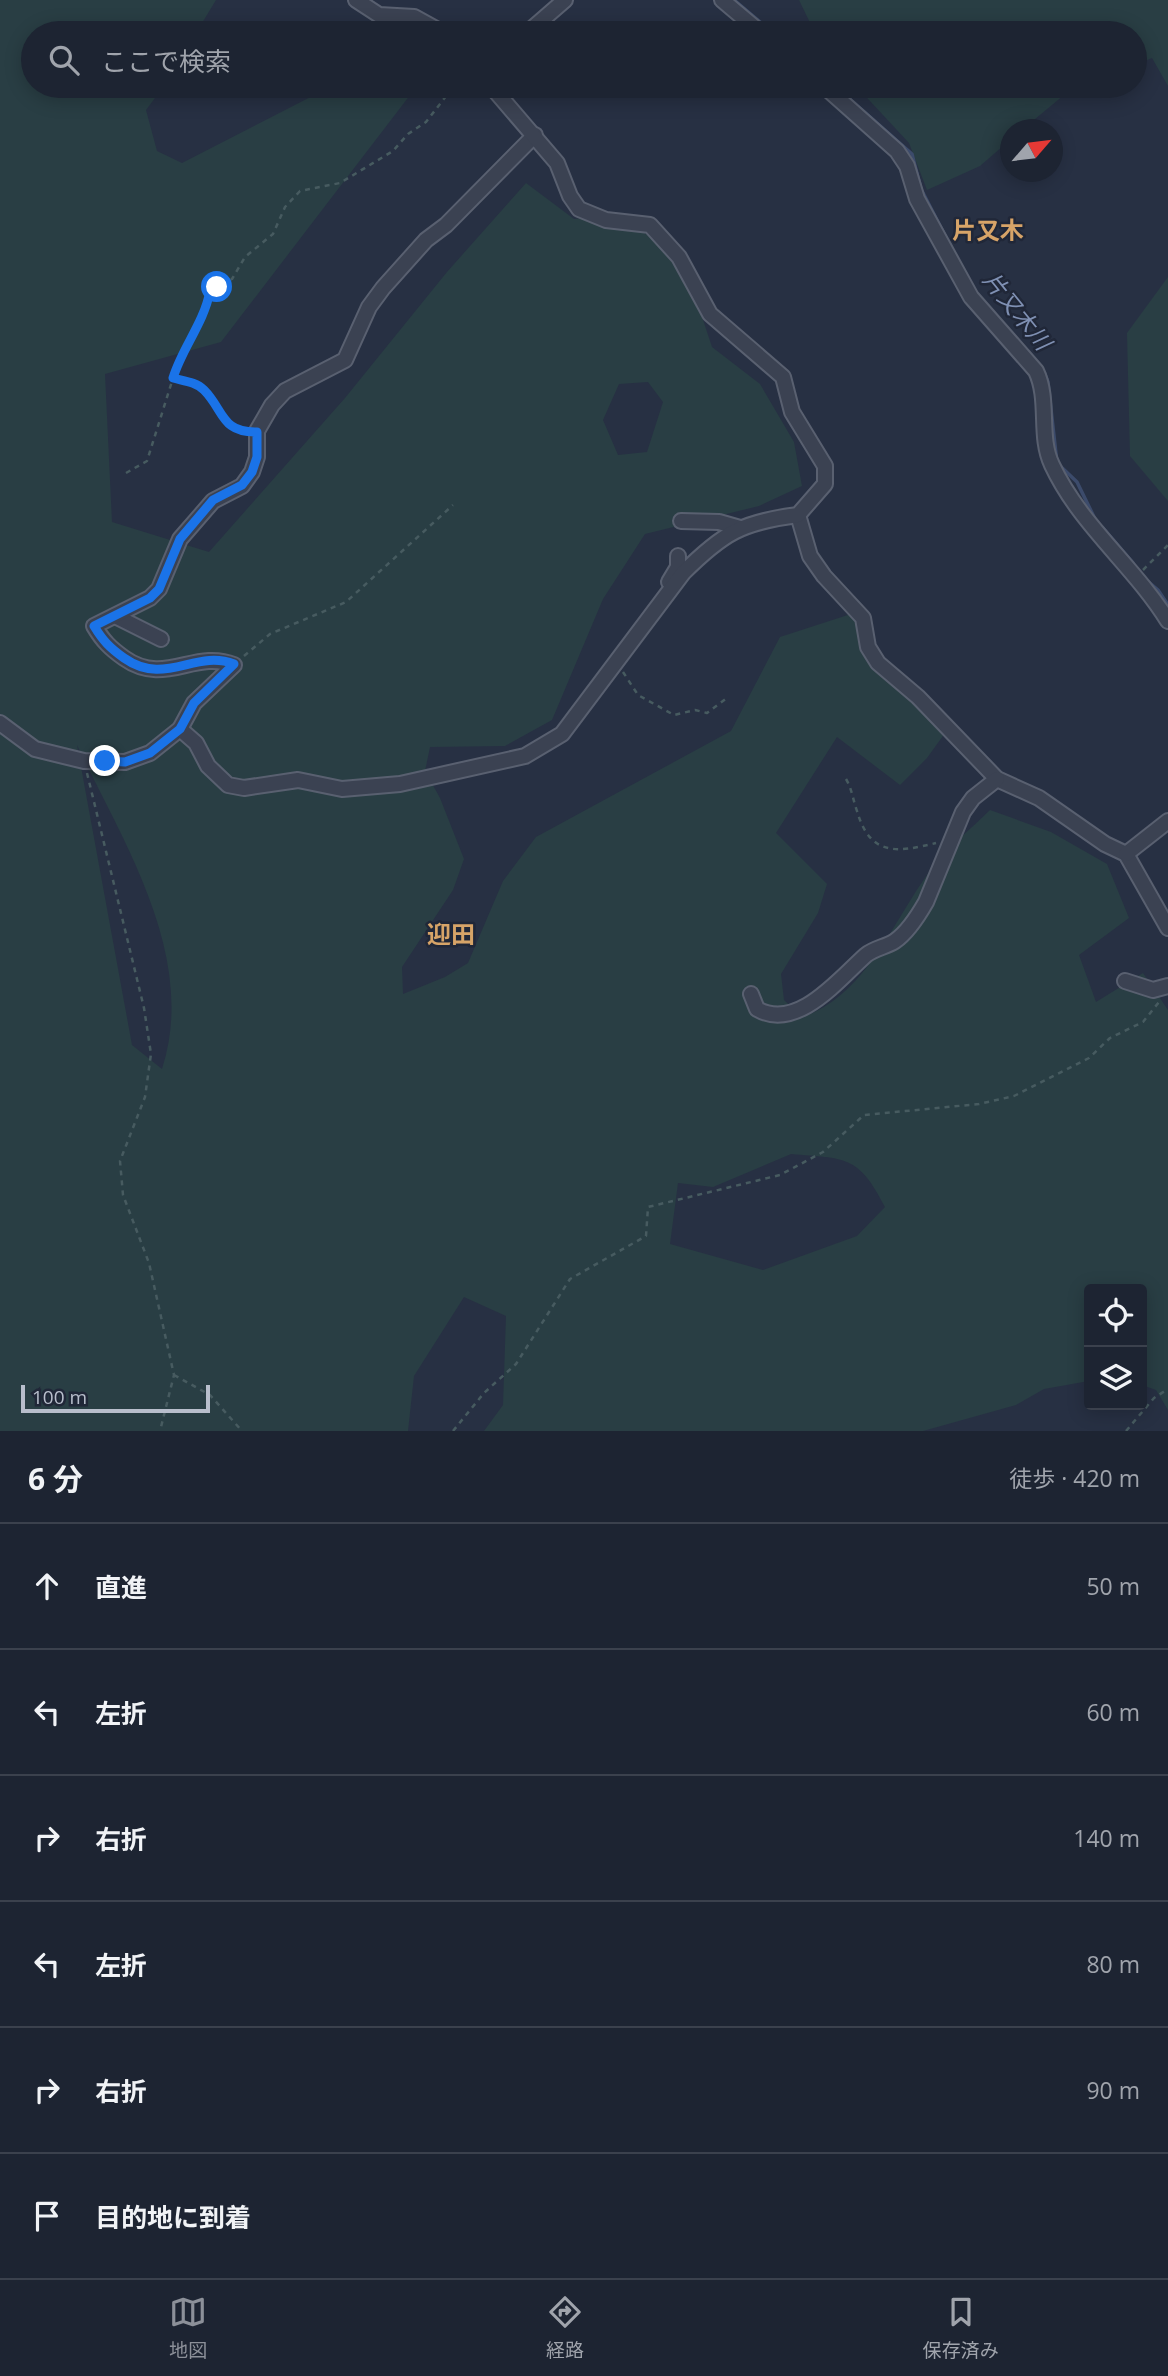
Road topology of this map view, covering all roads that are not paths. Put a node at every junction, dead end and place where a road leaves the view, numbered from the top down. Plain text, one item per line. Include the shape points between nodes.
1 (356, 0) edge
2 (565, 0) edge
3 (722, 0) edge
4 (421, 21) edge
5 (541, 21) edge
6 (747, 21) edge
7 (502, 98) edge
8 (837, 98) edge
9 (535, 135) junction
10 (798, 515) junction
11 (681, 521) dead end
12 (740, 528) junction
13 (678, 556) dead end
14 (664, 600) junction
15 (115, 617) junction
16 (1168, 621) edge
17 (161, 639) dead end
18 (0, 723) edge
19 (180, 729) junction
20 (997, 779) junction
21 (1168, 821) edge
22 (1126, 854) junction
23 (1168, 928) edge
24 (1125, 981) dead end
25 (1168, 986) edge
26 (751, 994) dead end

1 - 4 street via 379,15
2 - 5 street
3 - 6 street
7 - 9 street
8 - 16 street via 897,151 907,166 917,199 971,297 1042,384 1047,453 1053,467 1084,517
9 - 10 street via 557,163 579,209 606,220 650,225 679,257 710,314 783,377 792,412 827,477 820,492
9 - 15 street via 383,288 369,307 345,360 285,391 272,405 257,432 257,457 242,485 213,500 180,539 159,589
10 - 12 street via 760,519
10 - 20 street via 810,556 863,618 871,655 918,696
11 - 12 street
12 - 14 street via 707,549
13 - 14 street
14 - 19 street via 562,734 512,759 401,784 342,789 298,780 244,788 228,785
15 - 17 street
15 - 19 street via 94,626 104,644 144,669 159,671 220,659 234,664 194,703
18 - 19 street via 35,749 84,761 125,762 150,753
20 - 22 street via 1039,799
20 - 26 street via 973,797 918,916 895,941 874,949 796,1012 778,1016 762,1012
21 - 22 street
22 - 23 street
24 - 25 street via 1153,990

